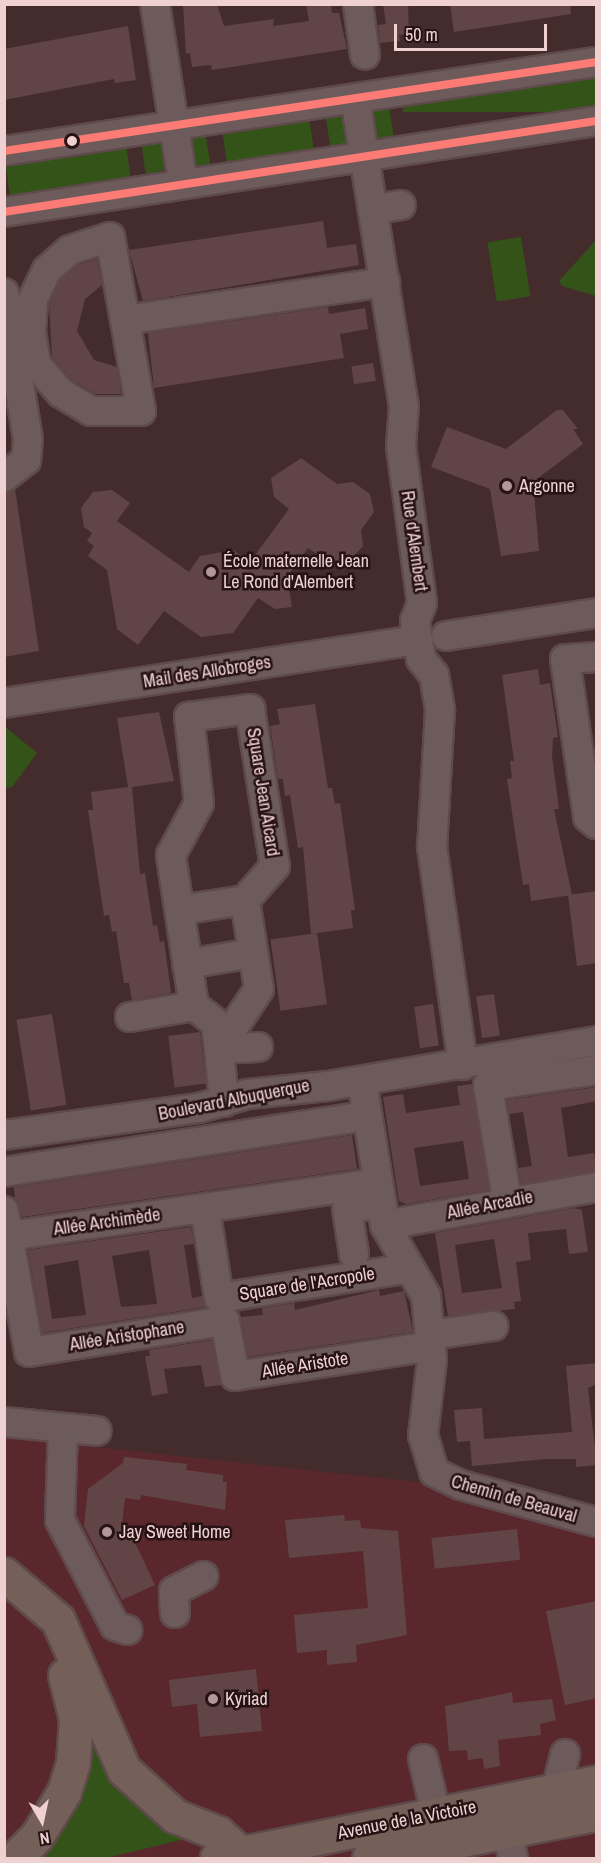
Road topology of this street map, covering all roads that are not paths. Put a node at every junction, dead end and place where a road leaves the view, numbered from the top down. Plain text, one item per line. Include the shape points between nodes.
1 (155, 4) edge
2 (358, 4) edge
3 (365, 56) dead end
4 (597, 62) edge
5 (356, 98) junction
6 (597, 121) edge
7 (175, 125) junction
8 (4, 152) edge
9 (364, 155) junction
10 (183, 183) junction
11 (4, 212) edge
12 (385, 282) junction
13 (5, 294) edge
14 (125, 320) junction
15 (4, 477) edge
16 (597, 613) edge
17 (446, 636) dead end
18 (410, 641) dead end
19 (597, 657) edge
20 (4, 703) edge
21 (597, 824) edge
22 (245, 900) junction
23 (180, 910) junction
24 (253, 952) junction
25 (187, 964) junction
26 (194, 1006) junction
27 (130, 1017) dead end
28 (597, 1041) edge
29 (258, 1047) dead end
30 (219, 1049) junction
31 (463, 1065) junction
32 (597, 1070) edge
33 (362, 1081) junction
34 (224, 1102) junction
35 (366, 1116) junction
36 (4, 1135) edge
37 (4, 1172) edge
38 (597, 1187) edge
39 (507, 1200) junction
40 (381, 1204) junction
41 (205, 1208) junction
42 (7, 1223) edge
43 (354, 1254) dead end
44 (410, 1268) junction
45 (14, 1316) edge
46 (225, 1321) joint
47 (493, 1326) dead end
48 (430, 1340) junction
49 (4, 1422) edge
50 (63, 1428) junction
51 (97, 1431) dead end
52 (597, 1522) edge
53 (4, 1574) edge
54 (203, 1576) dead end
55 (4, 1597) edge
56 (176, 1613) dead end
57 (127, 1630) dead end
58 (565, 1754) dead end
59 (423, 1759) dead end
60 (597, 1782) edge
61 (556, 1791) junction
62 (436, 1814) junction
63 (597, 1814) edge
64 (510, 1844) edge
65 (229, 1856) edge
66 (15, 1858) edge
67 (369, 1858) edge

1 - 7 street
2 - 3 street
4 - 5 street
5 - 7 street
5 - 9 street, Rue d'Alembert
6 - 9 street
7 - 8 street
7 - 10 street
9 - 10 street
9 - 12 street, Rue d'Alembert via 387,207
10 - 11 street
12 - 14 street
12 - 31 street, Rue d'Alembert via 411,379 401,446 422,603 415,621 421,659 434,675 440,710 432,847
13 - 15 street via 28,450 17,470
14 - 14 street via 141,411 91,411 61,393 36,364 31,331 33,299 47,270 70,250 110,237
16 - 17 street
18 - 20 street, Mail des Allobroges
19 - 21 street via 565,659 588,817
22 - 23 street
22 - 23 street, Square Jean Aicard via 275,866 250,709 189,717 199,803 171,855
22 - 24 street
23 - 25 street, Square Jean Aicard
24 - 25 street
24 - 30 street via 259,989
25 - 26 street, Square Jean Aicard
26 - 27 street
26 - 30 street via 216,1023
28 - 31 street, Boulevard Albuquerque
29 - 30 street
30 - 34 street
31 - 33 street, Boulevard Albuquerque
32 - 39 street via 488,1086
33 - 34 street, Boulevard Albuquerque via 248,1094
33 - 35 street
34 - 36 street, Boulevard Albuquerque
35 - 37 street
35 - 40 street
38 - 39 street, Allée Arcadie
39 - 40 street, Allée Arcadie
40 - 41 street
40 - 43 street via 346,1209
40 - 44 street
41 - 42 street, Allée Archimède
41 - 44 street, Square de l'Acropole via 219,1298
42 - 45 street
44 - 48 street via 426,1296
45 - 46 street, Allée Aristophane via 29,1352
46 - 48 street, Allée Aristote via 235,1376
47 - 48 street
48 - 52 street, Chemin de Beauval via 422,1426 426,1455 434,1472 461,1485
49 - 50 street
50 - 51 street
50 - 57 street via 60,1520 115,1626
53 - 65 main road via 58,1620 124,1770 168,1812 218,1833
54 - 56 street via 174,1591
55 - 66 main road via 32,1619 65,1674 76,1719 73,1763 64,1792 37,1836
58 - 61 street
59 - 62 street
60 - 61 main road, Avenue de la Victoire
61 - 62 main road, Avenue de la Victoire
62 - 65 main road, Avenue de la Victoire
63 - 64 main road, Avenue de la Victoire
64 - 67 main road, Avenue de la Victoire

